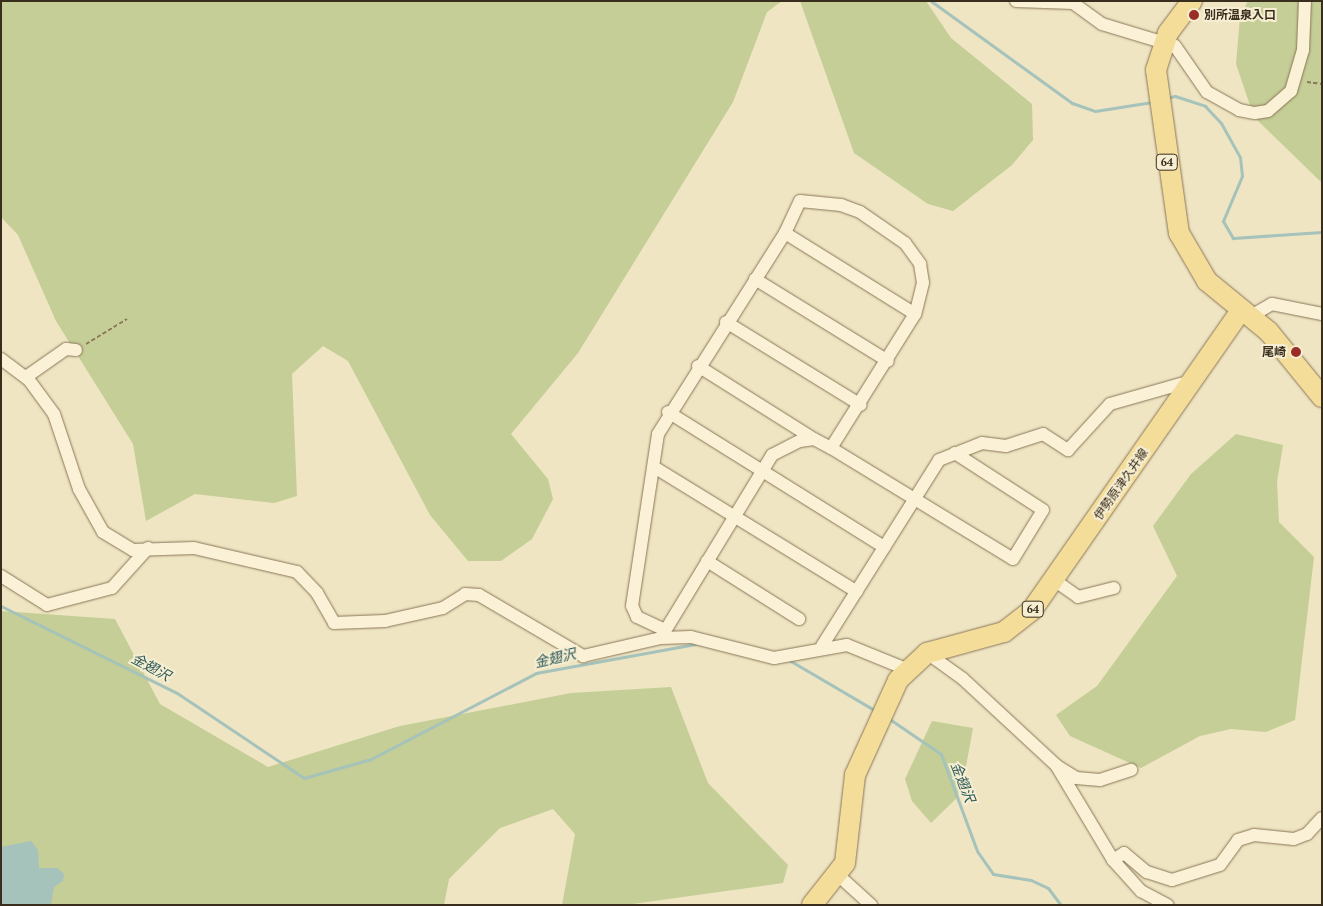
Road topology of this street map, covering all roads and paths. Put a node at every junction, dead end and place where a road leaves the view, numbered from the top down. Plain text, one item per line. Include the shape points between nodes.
1 (1016, 1) edge
2 (1192, 1) edge
3 (1305, 1) edge
4 (1164, 41) junction
5 (1295, 80) junction
6 (1322, 84) edge
7 (785, 233) junction
8 (755, 279) junction
9 (1246, 313) junction
10 (915, 314) junction
11 (1322, 314) edge
12 (126, 319) dead end
13 (726, 322) junction
14 (76, 350) joint
15 (1, 359) edge
16 (888, 361) junction
17 (698, 366) junction
18 (26, 377) junction
19 (1194, 380) junction
20 (1322, 397) edge
21 (861, 405) junction
22 (668, 412) junction
23 (814, 439) junction
24 (831, 448) junction
25 (955, 452) junction
26 (654, 467) junction
27 (763, 471) junction
28 (914, 498) junction
29 (734, 517) junction
30 (884, 547) junction
31 (148, 548) junction
32 (707, 561) junction
33 (1, 576) edge
34 (1054, 580) junction
35 (1114, 588) dead end
36 (857, 592) junction
37 (799, 619) dead end
38 (663, 634) junction
39 (822, 646) junction
40 (927, 653) junction
41 (906, 669) junction
42 (1056, 765) junction
43 (1131, 770) dead end
44 (1322, 818) edge
45 (1113, 860) junction
46 (838, 875) junction
47 (812, 905) edge
48 (871, 905) edge
49 (1167, 905) edge

1 - 4 street via 1073,3 1102,24
2 - 4 main road, 64
3 - 5 street via 1302,50
4 - 5 street via 1175,46 1207,92 1238,110 1268,111 1282,102
4 - 9 main road, 64 via 1156,90 1179,233 1200,272
5 - 6 path
7 - 8 street
7 - 10 street
7 - 10 street via 800,201 841,205 860,212 914,253 923,283
8 - 13 street
8 - 16 street
9 - 11 street via 1272,304
9 - 19 main road, 伊勢原津久井線 / 64
9 - 20 main road
10 - 16 street
12 - 14 path
13 - 17 street
13 - 21 street
14 - 18 street via 66,349
15 - 18 street
16 - 21 street
17 - 22 street
17 - 23 street
18 - 31 street via 54,414 79,489 99,526 119,544 133,550
19 - 25 street via 1110,404 1068,450 1043,434 1006,446 982,443
19 - 34 main road, 伊勢原津久井線 / 64
21 - 24 street
22 - 26 street via 658,434
22 - 27 street
23 - 24 street
23 - 27 street via 784,447 772,455
24 - 28 street
25 - 28 street via 939,460
25 - 28 street via 1043,510 1013,559
26 - 29 street
26 - 38 street via 632,606 637,617
27 - 29 street
27 - 30 street
28 - 30 street
29 - 32 street
29 - 36 street
30 - 36 street
31 - 33 street via 112,588 47,605
31 - 38 street via 194,548 297,572 317,593 334,623 384,621 443,608 465,594 479,595 583,656
32 - 37 street
32 - 38 street
34 - 35 street via 1078,596
34 - 40 main road, 伊勢原津久井線 / 64 via 1032,610 1004,632
36 - 39 street
38 - 39 street via 691,636 774,658
39 - 41 street via 847,645 869,650
40 - 41 main road, 伊勢原津久井線 / 64
40 - 42 street via 963,680
41 - 46 main road, 伊勢原津久井線 / 64 via 855,775 850,845
42 - 43 street via 1076,778 1100,780
42 - 45 street
44 - 45 street via 1307,834 1294,839 1254,835 1238,840 1220,865 1172,880 1147,872 1124,853
45 - 49 street via 1141,891
46 - 47 main road, 伊勢原津久井線 / 64
46 - 48 street

